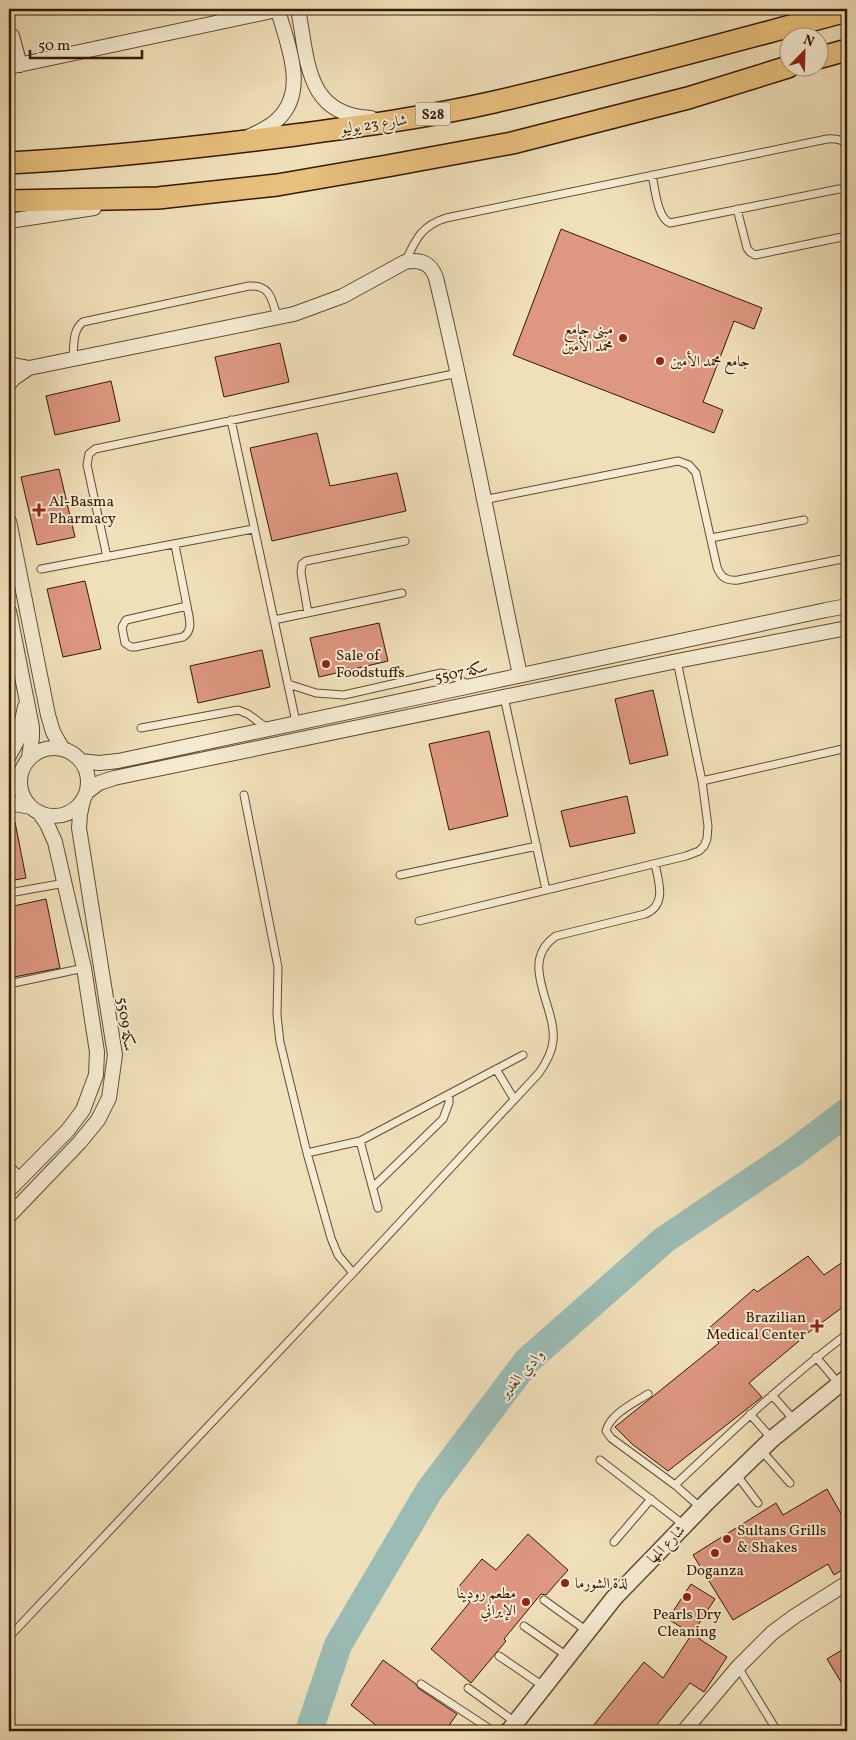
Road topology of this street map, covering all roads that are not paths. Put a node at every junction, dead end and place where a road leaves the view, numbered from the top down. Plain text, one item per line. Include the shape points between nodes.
1 (223, 9) edge
2 (280, 9) edge
3 (298, 9) edge
4 (847, 11) edge
5 (218, 22) junction
6 (12, 36) dead end
7 (847, 50) edge
8 (828, 55) edge
9 (14, 66) edge
10 (778, 70) edge
11 (404, 120) junction
12 (240, 142) junction
13 (847, 144) edge
14 (9, 163) edge
15 (652, 175) junction
16 (839, 189) dead end
17 (158, 198) junction
18 (9, 201) edge
19 (738, 209) junction
20 (9, 221) edge
21 (847, 236) edge
22 (405, 262) junction
23 (277, 317) junction
24 (73, 359) junction
25 (9, 364) edge
26 (29, 368) junction
27 (459, 372) junction
28 (9, 384) edge
29 (231, 420) junction
30 (483, 500) junction
31 (804, 520) dead end
32 (9, 521) edge
33 (253, 530) junction
34 (711, 538) junction
35 (405, 541) dead end
36 (175, 545) junction
37 (107, 557) junction
38 (847, 558) edge
39 (42, 569) dead end
40 (402, 594) dead end
41 (187, 606) junction
42 (847, 606) edge
43 (9, 610) edge
44 (308, 613) junction
45 (274, 620) junction
46 (847, 628) edge
47 (677, 661) junction
48 (520, 675) junction
49 (288, 684) junction
50 (472, 687) junction
51 (27, 697) junction
52 (504, 697) junction
53 (296, 722) junction
54 (142, 728) dead end
55 (268, 729) junction
56 (62, 748) junction
57 (847, 748) edge
58 (9, 756) edge
59 (82, 761) junction
60 (26, 762) junction
61 (9, 778) edge
62 (702, 781) junction
63 (244, 794) dead end
64 (85, 796) junction
65 (9, 803) edge
66 (35, 810) junction
67 (537, 846) junction
68 (655, 864) junction
69 (400, 875) dead end
70 (65, 883) junction
71 (546, 890) junction
72 (9, 893) edge
73 (419, 921) dead end
74 (84, 968) junction
75 (9, 984) edge
76 (523, 1055) dead end
77 (496, 1069) junction
78 (449, 1094) junction
79 (514, 1099) junction
80 (360, 1141) junction
81 (307, 1152) junction
82 (9, 1165) edge
83 (21, 1177) junction
84 (373, 1187) junction
85 (9, 1190) edge
86 (378, 1208) dead end
87 (9, 1216) edge
88 (353, 1273) junction
89 (847, 1334) edge
90 (816, 1357) junction
91 (843, 1382) edge
92 (648, 1394) dead end
93 (772, 1394) junction
94 (750, 1414) junction
95 (794, 1420) junction
96 (766, 1444) junction
97 (600, 1460) dead end
98 (736, 1473) junction
99 (790, 1483) dead end
100 (675, 1485) junction
101 (651, 1499) junction
102 (758, 1503) dead end
103 (701, 1508) junction
104 (684, 1525) junction
105 (614, 1542) dead end
106 (847, 1583) edge
107 (544, 1600) dead end
108 (524, 1626) dead end
109 (588, 1631) junction
110 (9, 1637) edge
111 (500, 1656) dead end
112 (568, 1656) junction
113 (738, 1667) junction
114 (421, 1684) dead end
115 (543, 1686) junction
116 (468, 1688) dead end
117 (512, 1727) edge
118 (493, 1731) edge
119 (684, 1731) edge
120 (777, 1731) edge

1 - 5 lane
2 - 5 street
2 - 12 street via 295,84 292,98 276,121
3 - 11 street via 314,82 330,106 357,118
4 - 11 main road, شارع 23 يوليو / S28 via 493,102
5 - 9 street
6 - 9 street
7 - 8 main road
10 - 17 main road via 688,98 512,143 277,185
11 - 12 main road, شارع 23 يوليو / S28
12 - 14 main road, شارع 23 يوليو / S28 via 71,160
13 - 15 lane via 835,138
15 - 19 lane via 661,214 666,221 674,223
15 - 22 lane via 435,222 417,237
16 - 19 lane
17 - 18 main road
17 - 20 street
19 - 21 lane via 747,248 755,255
22 - 23 street via 327,303
22 - 27 street via 422,261 434,272
23 - 24 street
23 - 24 lane via 269,293 264,288 250,286 83,322 75,330
24 - 26 street
25 - 26 street
26 - 28 street
27 - 29 lane
27 - 30 street
29 - 33 lane
29 - 37 lane via 92,451 87,465
30 - 34 lane via 678,460 696,473
30 - 48 street
31 - 34 lane
32 - 56 street via 48,715
33 - 36 lane
33 - 45 lane
34 - 38 lane via 720,574 731,581
35 - 44 lane via 306,561 300,574
36 - 37 lane
36 - 41 lane
37 - 39 lane
40 - 44 lane
41 - 41 lane via 190,629 183,637 135,647 125,643 122,627 126,620
42 - 48 street, سكة 5507
43 - 51 street
44 - 45 lane
45 - 49 lane
46 - 47 street
47 - 52 street
47 - 62 lane
48 - 50 street, سكة 5507
49 - 50 lane via 316,694 344,695 440,673 451,675
49 - 53 lane
50 - 53 street, سكة 5507
51 - 58 street via 18,739
51 - 60 street via 32,737
52 - 64 street via 114,778 99,783
52 - 67 lane
53 - 55 street, سكة 5507
54 - 55 lane via 238,710
55 - 59 street, سكة 5507 via 118,761 99,764
56 - 59 street
56 - 60 street via 39,750
57 - 62 lane
59 - 64 street via 89,781
60 - 61 street
60 - 66 street via 20,788
62 - 68 lane via 708,832 704,846 693,854
63 - 81 lane via 278,967 280,1042
64 - 66 street via 76,808 58,816 48,816
64 - 87 street, سكة 5509 via 79,828 115,1055 113,1076 109,1098 98,1120
65 - 66 street
66 - 70 street via 47,824 55,842
67 - 69 lane
67 - 71 lane
68 - 71 lane
68 - 79 lane via 660,896 653,910 556,936 545,946 538,961 538,970 553,1030 552,1050 544,1066
70 - 72 lane
70 - 74 street
71 - 73 lane
74 - 75 lane
74 - 83 street via 97,1052 96,1075 82,1110 68,1130
76 - 77 lane
77 - 78 lane
77 - 79 lane
78 - 80 lane
78 - 84 lane via 443,1119
79 - 88 lane
80 - 81 lane
80 - 84 lane
81 - 88 lane via 334,1246
82 - 83 lane
83 - 85 street
84 - 86 lane
88 - 110 lane
89 - 90 lane
90 - 91 lane
90 - 93 lane
91 - 95 street, شارع المها
92 - 100 lane via 612,1419 606,1432
93 - 94 lane
93 - 95 lane
94 - 96 lane
94 - 100 lane
95 - 96 street, شارع المها
96 - 98 street, شارع المها
96 - 99 lane
97 - 101 lane
98 - 102 lane
98 - 103 street, شارع المها
100 - 103 lane
101 - 104 lane
101 - 105 lane
103 - 104 street, شارع المها
104 - 109 street, شارع المها via 614,1598
106 - 113 street via 794,1616
107 - 109 lane
108 - 112 lane
109 - 112 street, شارع المها
111 - 115 lane
112 - 115 street, شارع المها
113 - 119 street
113 - 120 lane
114 - 118 lane
115 - 117 street, شارع المها
116 - 117 lane

